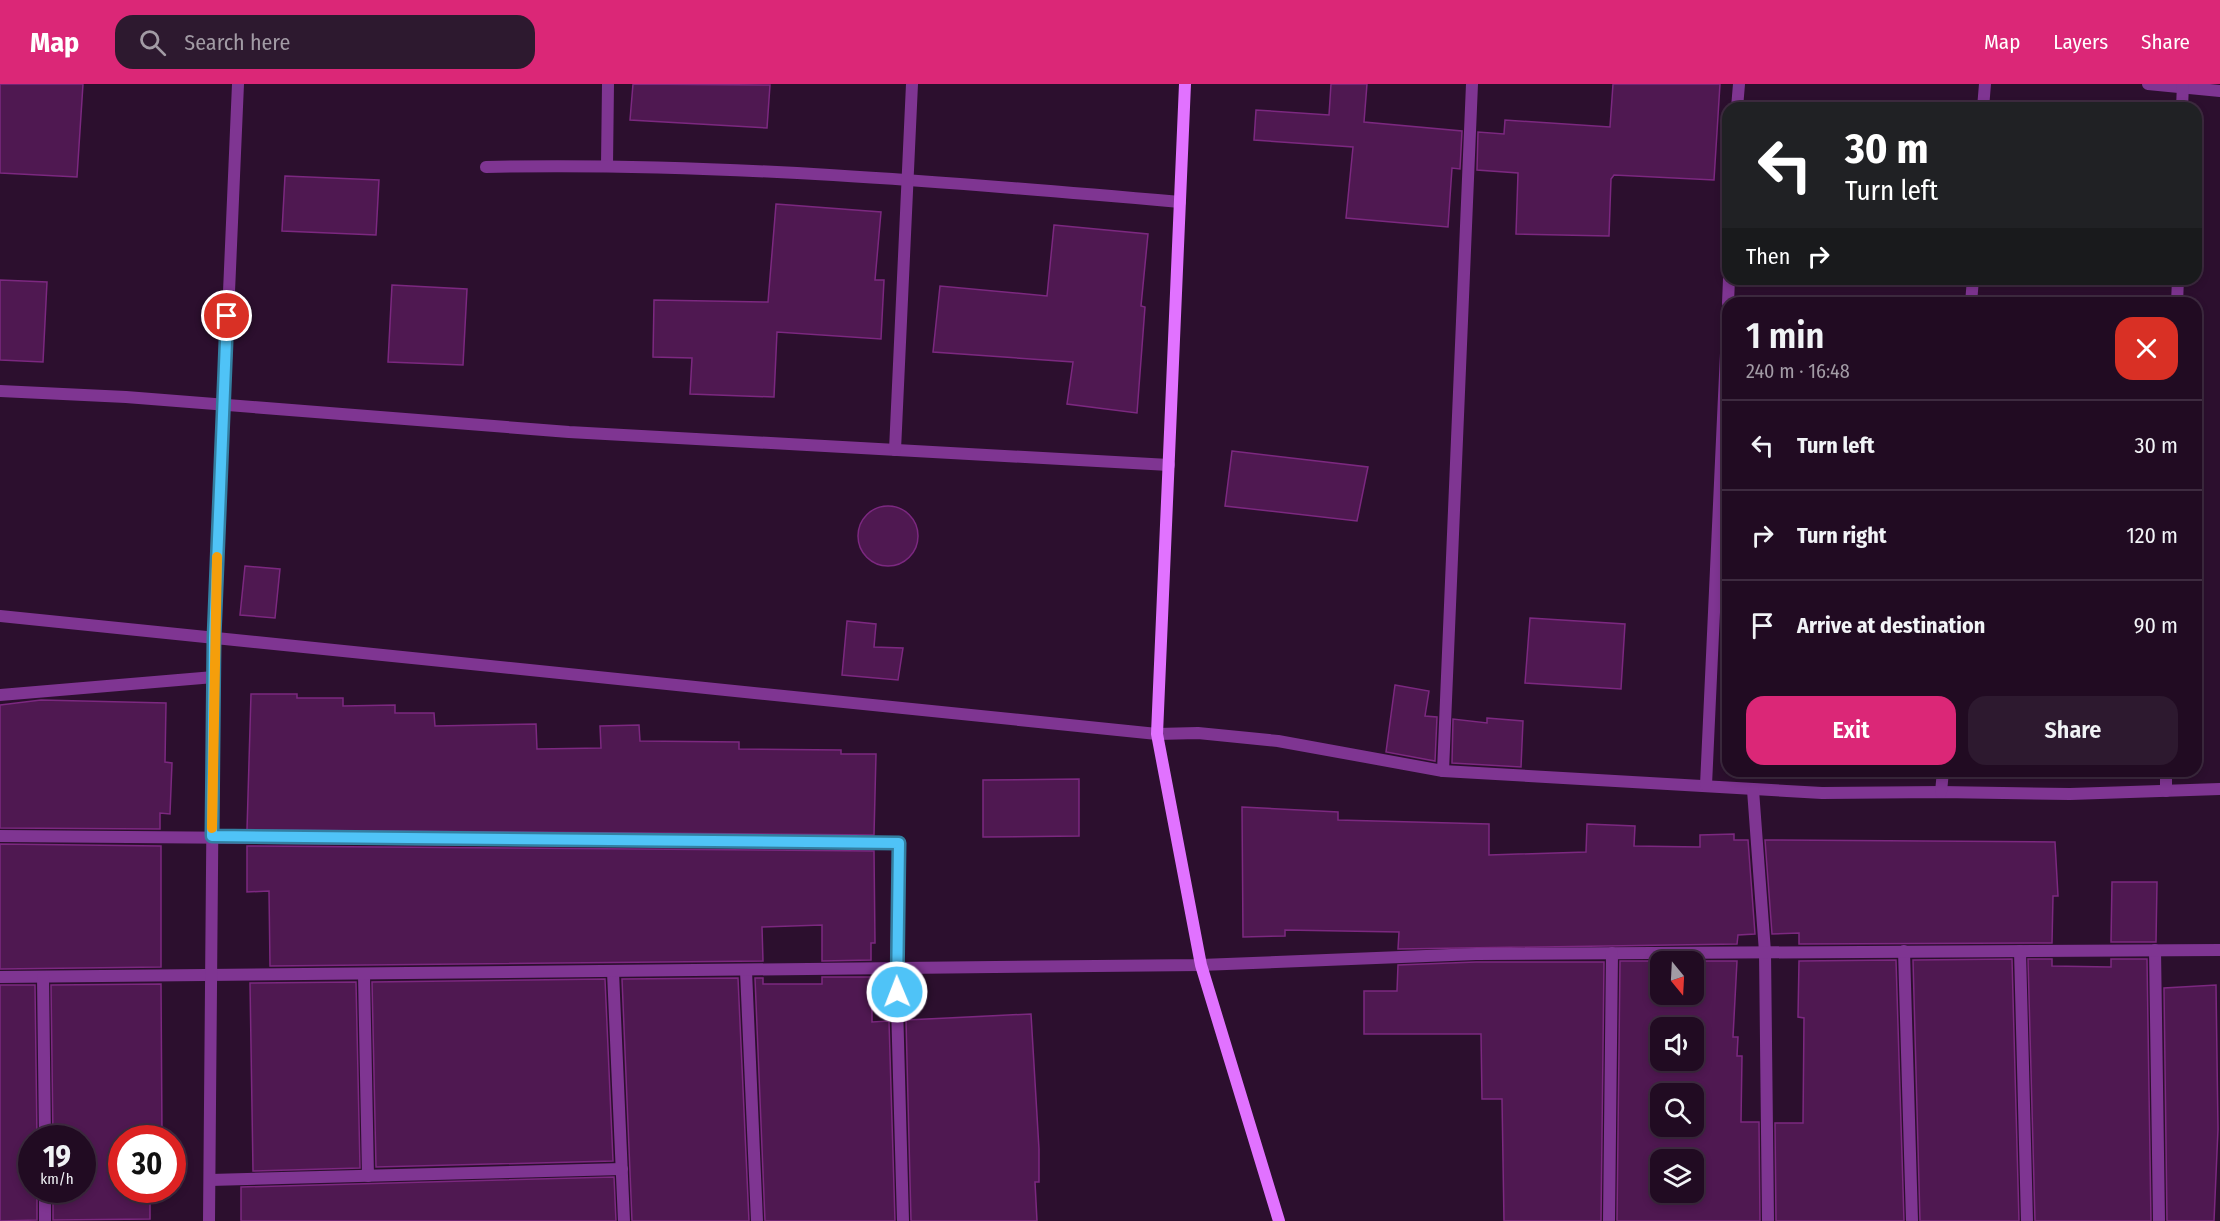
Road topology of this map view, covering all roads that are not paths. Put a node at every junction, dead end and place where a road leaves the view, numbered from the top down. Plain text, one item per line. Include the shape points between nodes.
1 (238, 84) edge
2 (608, 84) edge
3 (912, 84) edge
4 (1185, 84) edge
5 (1472, 84) edge
6 (1738, 84) edge
7 (1985, 84) edge
8 (2148, 84) edge
9 (2182, 86) edge
10 (2220, 91) edge
11 (1737, 102) edge
12 (1984, 102) edge
13 (2182, 102) edge
14 (607, 165) junction
15 (486, 167) dead end
16 (909, 179) junction
17 (1180, 202) junction
18 (0, 391) edge
19 (224, 404) junction
20 (1722, 440) edge
21 (895, 450) junction
22 (1169, 465) junction
23 (0, 616) edge
24 (214, 638) junction
25 (214, 677) junction
26 (0, 695) edge
27 (1157, 734) junction
28 (1443, 771) junction
29 (1942, 777) edge
30 (2166, 777) edge
31 (1706, 785) junction
32 (2220, 789) edge
33 (1753, 790) junction
34 (2166, 791) junction
35 (1941, 792) junction
36 (0, 836) edge
37 (212, 836) junction
38 (2155, 950) junction
39 (2220, 950) edge
40 (1904, 951) junction
41 (2020, 951) junction
42 (1765, 952) junction
43 (1612, 953) junction
44 (1201, 965) junction
45 (896, 969) junction
46 (746, 971) junction
47 (614, 972) junction
48 (364, 975) junction
49 (211, 976) junction
50 (0, 977) edge
51 (43, 977) junction
52 (45, 1125) edge
53 (622, 1169) junction
54 (368, 1176) junction
55 (210, 1180) junction
56 (45, 1203) edge
57 (45, 1221) edge
58 (209, 1221) edge
59 (624, 1221) edge
60 (757, 1221) edge
61 (903, 1221) edge
62 (1279, 1221) edge
63 (1609, 1221) edge
64 (1768, 1221) edge
65 (1912, 1221) edge
66 (2027, 1221) edge
67 (2159, 1221) edge

1 - 19 street
2 - 14 street
3 - 16 street
4 - 17 street
5 - 28 street
6 - 11 street
7 - 12 street
8 - 9 street
9 - 10 street
9 - 13 street
14 - 15 street
14 - 16 street
16 - 17 street
16 - 21 street
17 - 22 street
18 - 19 street
19 - 21 street via 569,432
19 - 24 street
20 - 31 street
21 - 22 street
22 - 27 street
23 - 24 street
24 - 25 street
24 - 27 street
25 - 26 street
25 - 37 street
27 - 28 street via 1198,733 1278,741
27 - 44 street
28 - 31 street
29 - 35 street
30 - 34 street
31 - 33 street
32 - 34 street
33 - 35 street
33 - 42 street
34 - 35 street
36 - 37 street
37 - 45 street via 899,843
37 - 49 street
38 - 39 street
38 - 41 street
38 - 67 street
40 - 41 street
40 - 42 street
40 - 65 street
41 - 66 street
42 - 43 street
42 - 64 street
43 - 44 street
43 - 63 street
44 - 45 street
44 - 62 street
45 - 46 street
45 - 61 street
46 - 47 street
46 - 60 street
47 - 48 street
47 - 53 street
48 - 49 street
48 - 54 street
49 - 51 street
49 - 55 street
50 - 51 street
51 - 52 street
53 - 54 street
53 - 59 street
54 - 55 street
55 - 58 street
56 - 57 street

